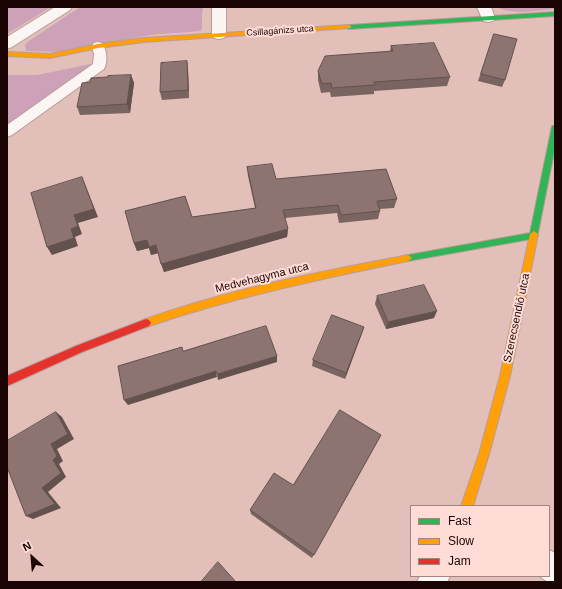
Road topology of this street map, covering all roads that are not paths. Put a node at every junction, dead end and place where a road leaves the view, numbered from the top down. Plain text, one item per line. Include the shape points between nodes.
1 (65, 7) edge
2 (220, 7) edge
3 (486, 13) edge
4 (555, 14) edge
5 (219, 35) junction
6 (7, 44) edge
7 (98, 46) junction
8 (7, 54) edge
9 (555, 128) edge
10 (7, 132) edge
11 (534, 236) junction
12 (7, 381) edge
13 (473, 503) edge

1 - 6 street
2 - 5 street
3 - 4 street, Csillagánizs utca
3 - 5 street, Csillagánizs utca
5 - 7 street, Csillagánizs utca
7 - 8 street, Csillagánizs utca via 50,56
7 - 10 lane via 99,66
9 - 11 street, Szerecsendió utca
11 - 12 street, Medvehagyma utca via 316,277 201,305 130,329
11 - 13 street, Szerecsendió utca

